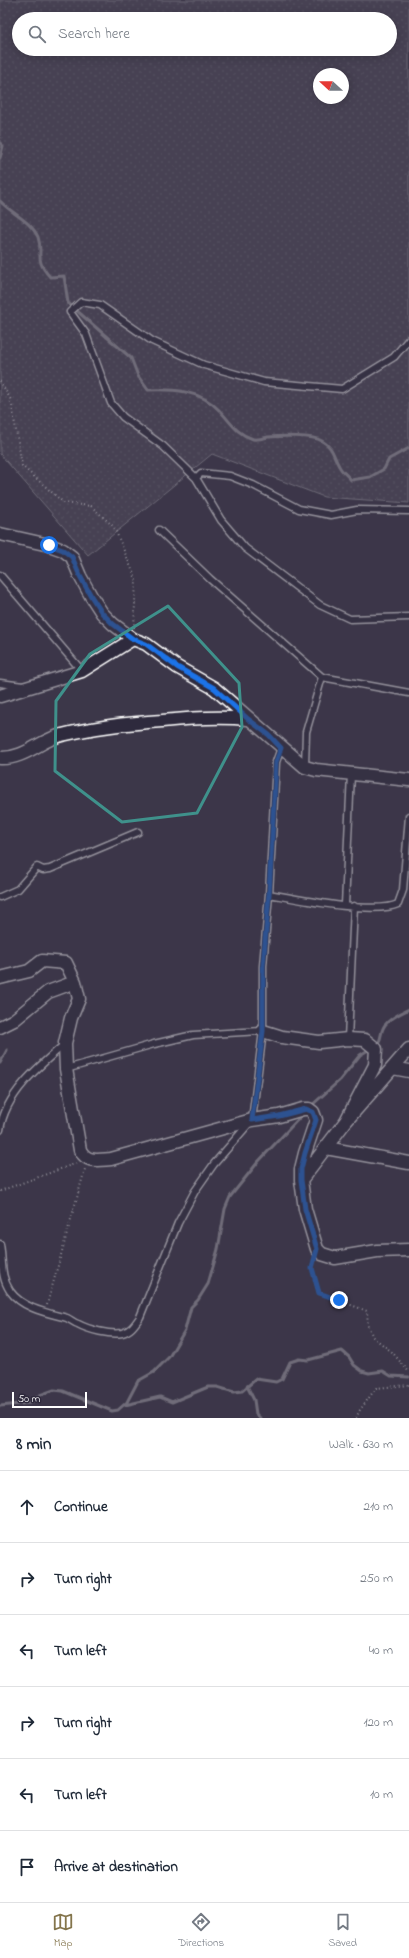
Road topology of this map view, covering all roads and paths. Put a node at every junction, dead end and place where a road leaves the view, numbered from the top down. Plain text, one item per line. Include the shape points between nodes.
1 (409, 340) edge
2 (0, 381) edge
3 (196, 478) junction
4 (409, 511) edge
5 (159, 530) dead end
6 (0, 534) edge
7 (0, 575) edge
8 (409, 617) edge
9 (133, 639) junction
10 (82, 671) junction
11 (322, 677) junction
12 (0, 683) edge
13 (31, 687) junction
14 (409, 693) edge
15 (0, 696) edge
16 (248, 719) junction
17 (281, 748) junction
18 (0, 758) edge
19 (305, 767) junction
20 (352, 774) junction
21 (409, 780) edge
22 (409, 816) edge
23 (138, 832) dead end
24 (269, 894) junction
25 (0, 897) edge
26 (345, 905) junction
27 (354, 906) junction
28 (0, 978) edge
29 (75, 982) junction
30 (0, 1027) edge
31 (263, 1031) junction
32 (348, 1039) junction
33 (65, 1043) junction
34 (409, 1049) edge
35 (393, 1068) junction
36 (66, 1069) junction
37 (409, 1071) edge
38 (252, 1120) junction
39 (346, 1121) junction
40 (0, 1130) edge
41 (326, 1148) junction
42 (88, 1159) junction
43 (409, 1163) edge
44 (301, 1180) junction
45 (0, 1191) edge
46 (0, 1244) edge
47 (317, 1249) junction
48 (409, 1250) edge
49 (45, 1312) junction
50 (409, 1372) edge
51 (409, 1385) edge
52 (356, 1418) edge

1 - 3 lane via 394,357 342,389 264,382 204,366 152,341 100,305 81,302 70,312 86,334 111,403 123,417 163,446
2 - 9 path via 12,400 22,466 64,503 91,506 114,528 136,579
3 - 4 lane via 201,473 230,476 299,509 331,515 357,510
3 - 8 lane via 221,520 245,548 320,605 350,618
5 - 11 lane via 210,579
6 - 9 street via 49,545 63,550 72,557 102,613
7 - 10 lane
9 - 10 street
9 - 16 street via 146,644 177,667 214,688
10 - 13 street
11 - 14 lane
11 - 19 lane via 306,732
12 - 13 lane
13 - 15 street
16 - 17 street
16 - 18 street via 222,716 144,722 86,730 49,739 38,747 13,757
17 - 19 street
17 - 24 lane via 276,762
19 - 20 street
20 - 21 street
20 - 26 lane
22 - 27 lane via 402,890 398,904 385,908
23 - 25 lane via 50,869 43,870 37,867 18,890
24 - 26 lane
24 - 31 lane via 263,966
26 - 27 lane
27 - 32 lane
28 - 29 street via 29,971 42,961 66,963
29 - 30 street via 48,992 14,1020
29 - 33 street via 79,999
31 - 32 street via 282,1037 319,1042
31 - 36 lane via 193,1035
31 - 38 lane
32 - 39 street via 364,1040 376,1049 375,1065
33 - 36 street
33 - 40 lane via 42,1064 15,1095 6,1109
34 - 35 street
35 - 37 street
35 - 39 street
36 - 42 street via 80,1150
38 - 42 street via 111,1159
38 - 44 street via 303,1109 313,1112 316,1120 301,1169
38 - 49 lane via 214,1164 195,1191 178,1223 140,1317 129,1330 122,1333 84,1327 69,1319
39 - 41 street
41 - 43 street
41 - 44 street
42 - 45 path
42 - 49 path
44 - 47 street via 305,1209
46 - 49 lane via 1,1268 10,1291 29,1306
47 - 48 street via 322,1254 335,1258 377,1251
47 - 50 path via 312,1268 319,1293 367,1311 368,1326 373,1337 392,1352
51 - 52 path via 376,1388

